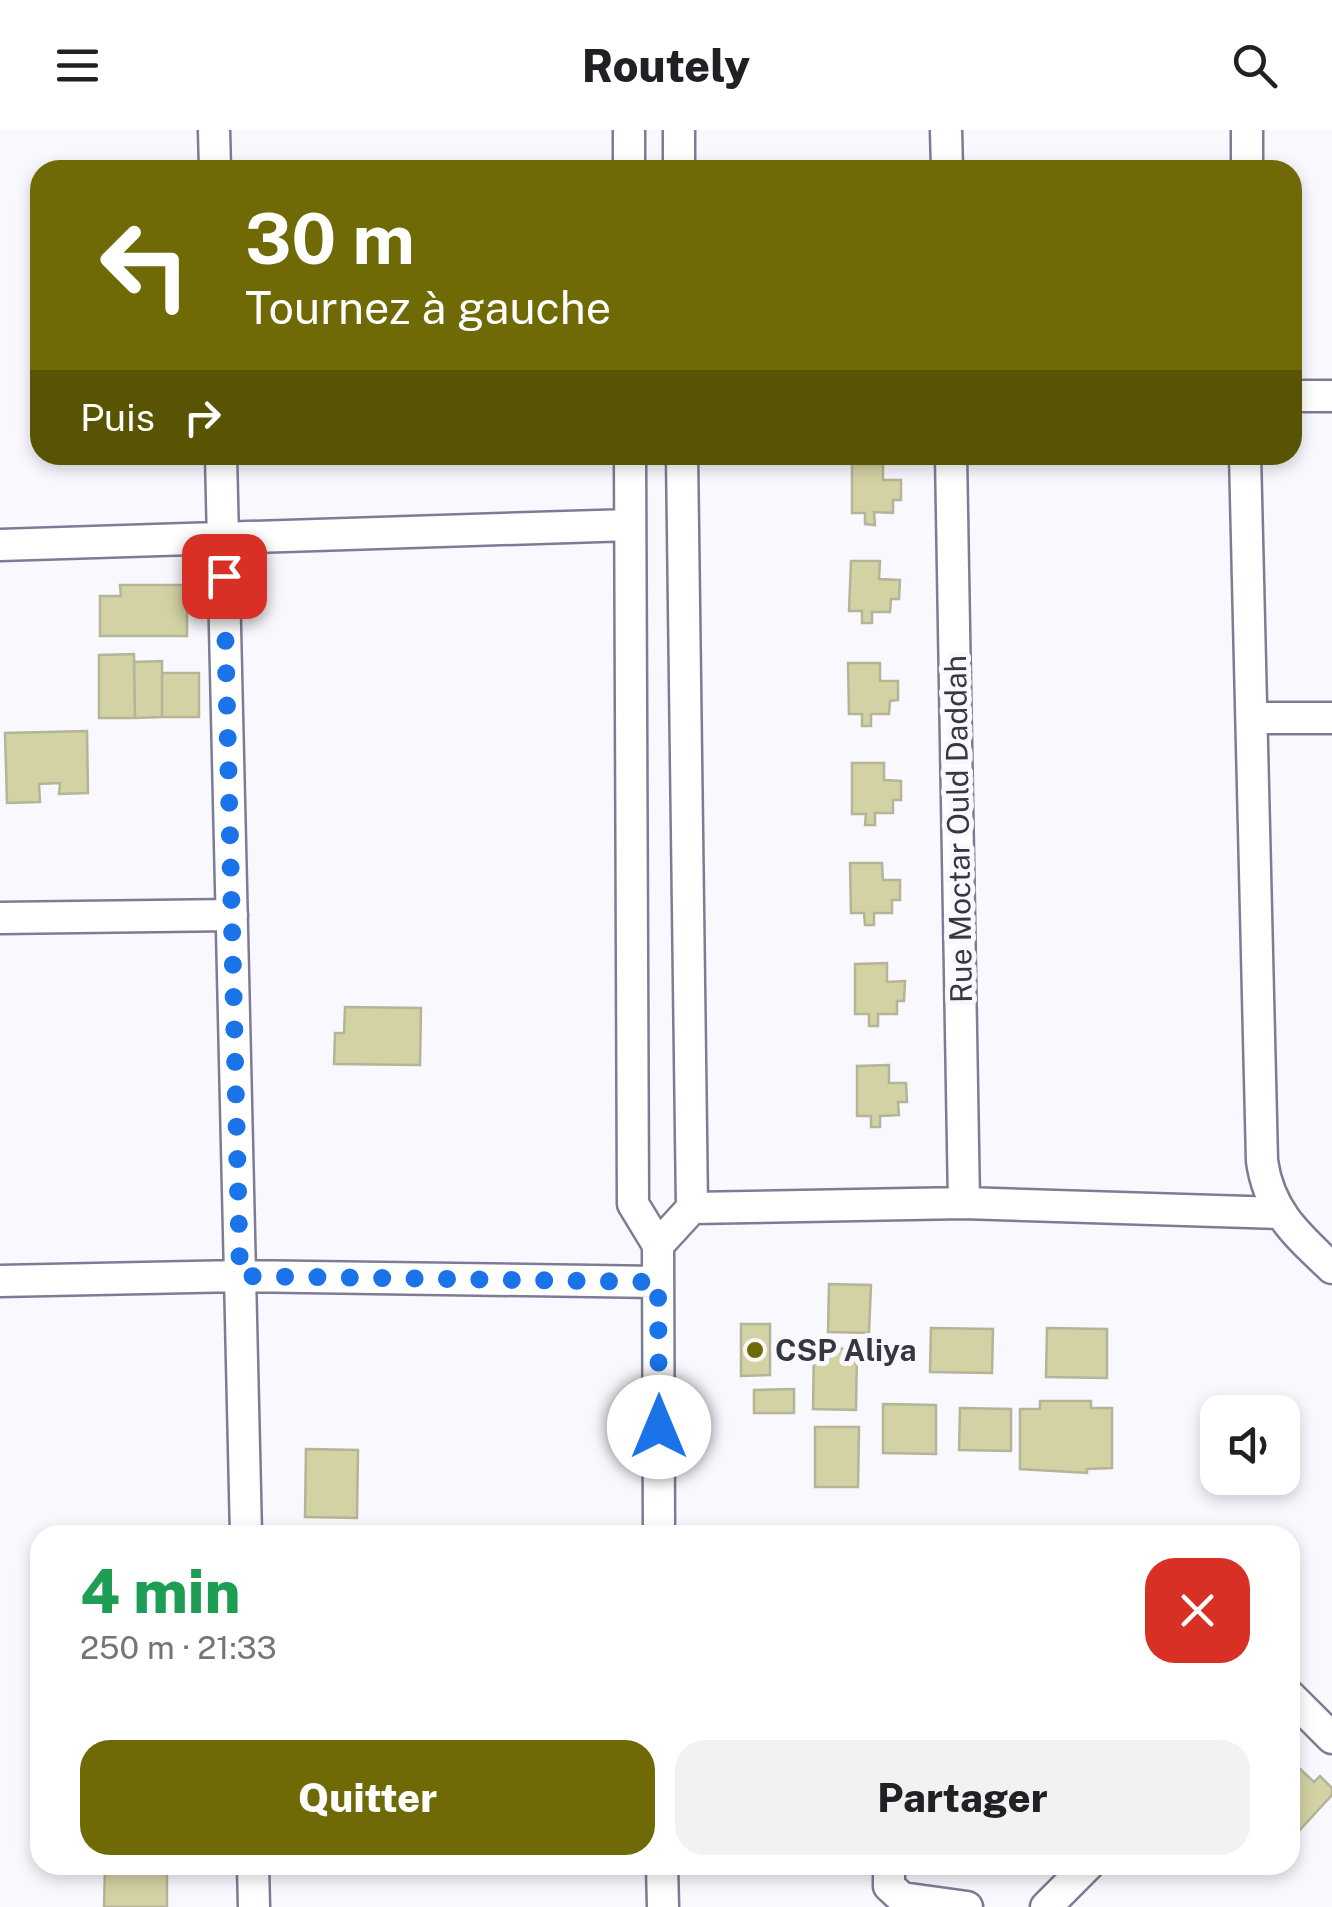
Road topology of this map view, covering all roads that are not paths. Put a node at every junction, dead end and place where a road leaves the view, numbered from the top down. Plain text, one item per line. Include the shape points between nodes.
1 (214, 130) edge
2 (629, 130) edge
3 (679, 130) edge
4 (946, 130) edge
5 (1248, 130) edge
6 (215, 160) edge
7 (629, 160) edge
8 (679, 160) edge
9 (946, 160) edge
10 (1247, 160) edge
11 (1302, 396) edge
12 (1332, 396) edge
13 (222, 465) edge
14 (630, 465) edge
15 (682, 465) edge
16 (951, 465) edge
17 (1245, 465) edge
18 (630, 526) junction
19 (223, 538) junction
20 (0, 545) edge
21 (1252, 718) junction
22 (1332, 718) edge
23 (232, 915) junction
24 (0, 918) edge
25 (964, 1204) junction
26 (692, 1208) junction
27 (1277, 1213) junction
28 (658, 1245) junction
29 (1332, 1268) edge
30 (240, 1276) junction
31 (0, 1281) edge
32 (658, 1282) junction
33 (246, 1525) edge
34 (659, 1525) edge
35 (1300, 1706) edge
36 (1332, 1738) edge
37 (253, 1875) edge
38 (662, 1875) edge
39 (888, 1875) edge
40 (1078, 1875) edge
41 (254, 1907) edge
42 (663, 1907) edge
43 (967, 1907) edge
44 (1046, 1907) edge

1 - 6 street
2 - 7 street
3 - 8 street
4 - 9 street
5 - 10 street
11 - 12 street
13 - 19 street
14 - 18 street
15 - 26 street
16 - 25 street, Rue Moctar Ould Daddah
17 - 21 street
18 - 19 street
18 - 28 street via 633,1204
19 - 20 street
19 - 23 street
21 - 22 street
21 - 27 street via 1262,1161
23 - 24 street
23 - 30 street
25 - 26 street
25 - 27 street
26 - 28 street
27 - 29 street
28 - 32 street
30 - 31 street
30 - 32 street
30 - 33 street
32 - 34 street
35 - 36 street
37 - 41 street
38 - 42 street
39 - 43 street via 889,1886 902,1898
40 - 44 street

